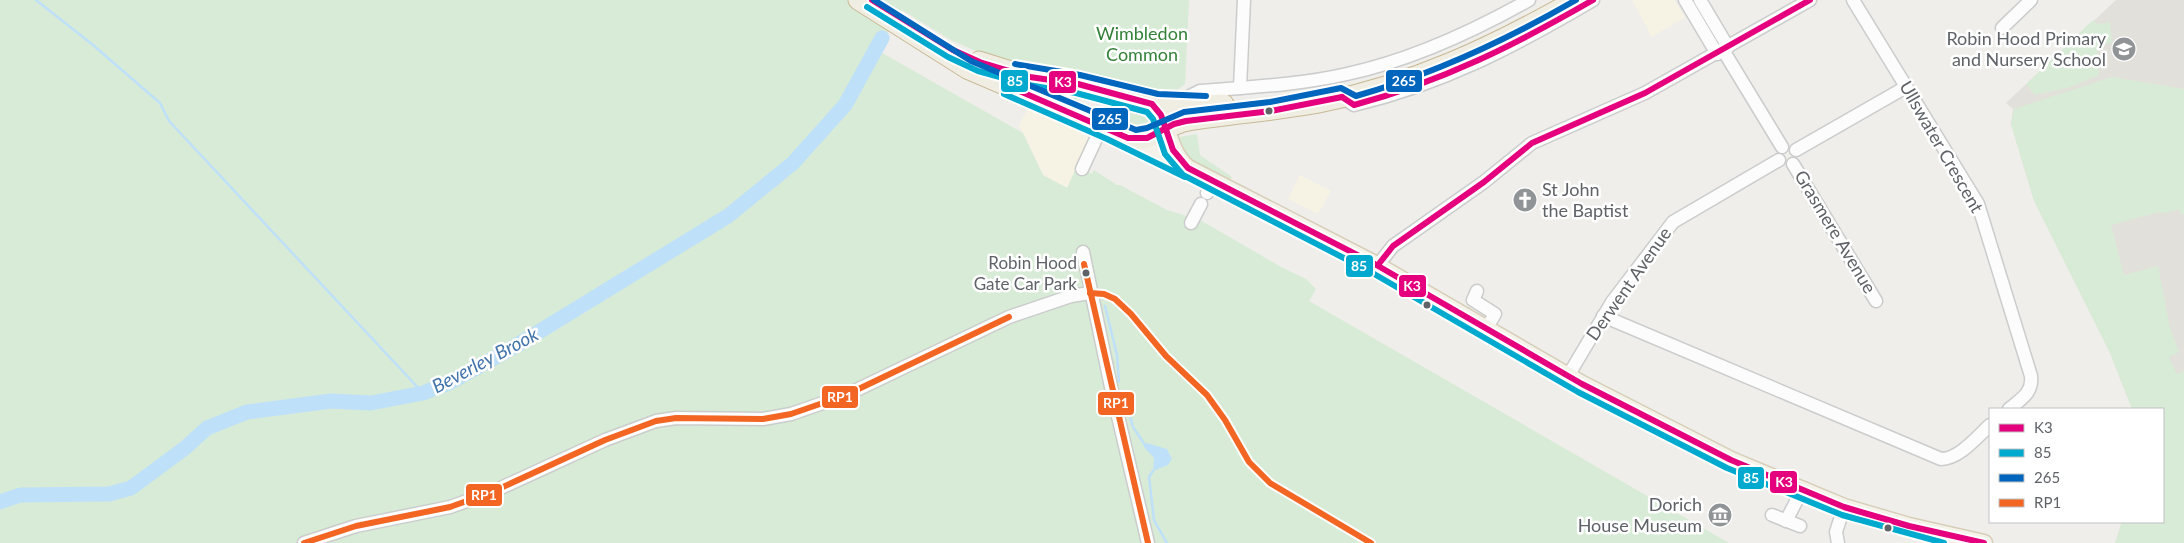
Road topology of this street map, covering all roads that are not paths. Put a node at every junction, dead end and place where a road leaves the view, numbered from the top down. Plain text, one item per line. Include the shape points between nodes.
1 (858, 0) edge
2 (872, 0) edge
3 (1244, 0) edge
4 (1552, 0) edge
5 (1575, 0) edge
6 (1593, 0) edge
7 (1685, 0) edge
8 (1700, 0) edge
9 (1810, 0) edge
10 (1853, 0) edge
11 (2031, 0) edge
12 (1522, 2) edge
13 (2002, 28) dead end
14 (1723, 51) junction
15 (951, 54) junction
16 (1906, 87) junction
17 (1240, 88) junction
18 (1348, 101) junction
19 (1146, 102) junction
20 (1181, 106) junction
21 (1102, 126) junction
22 (1166, 128) junction
23 (1128, 138) junction
24 (1782, 147) junction
25 (1796, 150) junction
26 (1779, 160) junction
27 (1793, 164) junction
28 (1188, 168) junction
29 (1082, 169) dead end
30 (1207, 193) junction
31 (1191, 223) dead end
32 (1083, 252) dead end
33 (1378, 265) junction
34 (1477, 291) dead end
35 (1090, 292) junction
36 (1876, 301) dead end
37 (1603, 316) junction
38 (1486, 329) junction
39 (1568, 376) junction
40 (2010, 408) edge
41 (1989, 426) edge
42 (1802, 490) junction
43 (1844, 507) junction
44 (1772, 515) dead end
45 (1786, 521) junction
46 (1800, 526) dead end
47 (304, 543) edge
48 (1148, 543) edge
49 (1838, 543) edge
50 (1984, 543) edge

1 - 15 highway
2 - 15 highway
3 - 17 street
4 - 20 highway via 1480,39 1390,73 1294,95
5 - 18 highway via 1473,54
6 - 18 street via 1482,62 1406,91
7 - 14 street
8 - 14 street
9 - 14 street
10 - 16 street, Ullswater Crescent
11 - 13 street
12 - 17 street via 1432,48 1379,66 1298,83
14 - 24 street
14 - 33 street via 1645,93 1532,143 1484,182 1393,246
15 - 19 highway via 1007,71 1078,84
15 - 21 highway via 987,78
16 - 25 street
16 - 40 street, Ullswater Crescent via 1978,204 2031,376 2032,385 2028,393
17 - 20 street via 1198,91
18 - 22 highway via 1186,121
19 - 20 highway
19 - 22 main road via 1158,111
21 - 23 highway
21 - 29 street
22 - 23 highway via 1147,138
22 - 28 main road via 1173,150
23 - 28 main road
24 - 25 street via 1788,145
24 - 26 street
25 - 27 street via 1797,159
26 - 27 street via 1787,165
26 - 37 street, Derwent Avenue via 1673,222
27 - 36 street, Grasmere Avenue
28 - 30 main road
30 - 31 street
30 - 33 main road
32 - 35 street
33 - 38 main road
34 - 38 street via 1473,300 1500,314
35 - 47 street via 1009,317 846,395 791,414 763,418 656,421 450,507 356,526
35 - 48 street
37 - 39 street, Derwent Avenue
37 - 41 street via 1941,458 1949,459 1956,455
38 - 39 main road
39 - 42 main road via 1731,460
42 - 43 main road
42 - 45 street
43 - 49 street via 1836,532
43 - 50 main road
44 - 45 street
45 - 46 street

